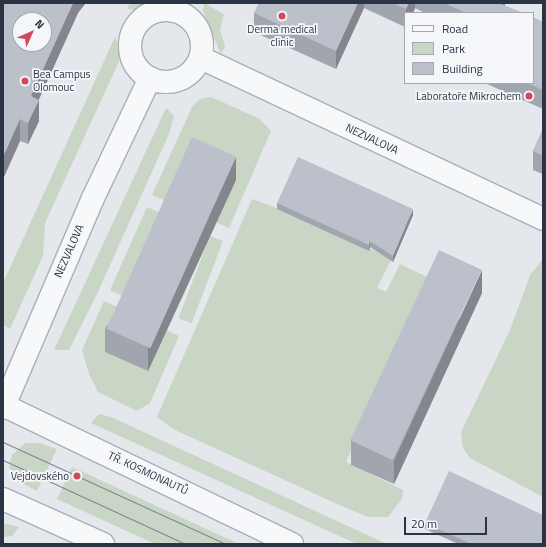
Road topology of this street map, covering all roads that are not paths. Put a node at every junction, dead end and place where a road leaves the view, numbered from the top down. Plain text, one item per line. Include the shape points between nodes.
1 (201, 58) junction
2 (150, 78) junction
3 (543, 219) edge
4 (3, 406) edge
5 (3, 499) edge
6 (103, 544) edge
7 (292, 544) edge

1 - 2 street via 187,76 177,81
1 - 2 street via 202,35 188,16 176,10 151,12 133,29 130,41 135,65
1 - 3 street, NEZVALOVA
2 - 4 street, NEZVALOVA via 93,198
4 - 7 street, TŘ. KOSMONAUTŮ
5 - 6 street

